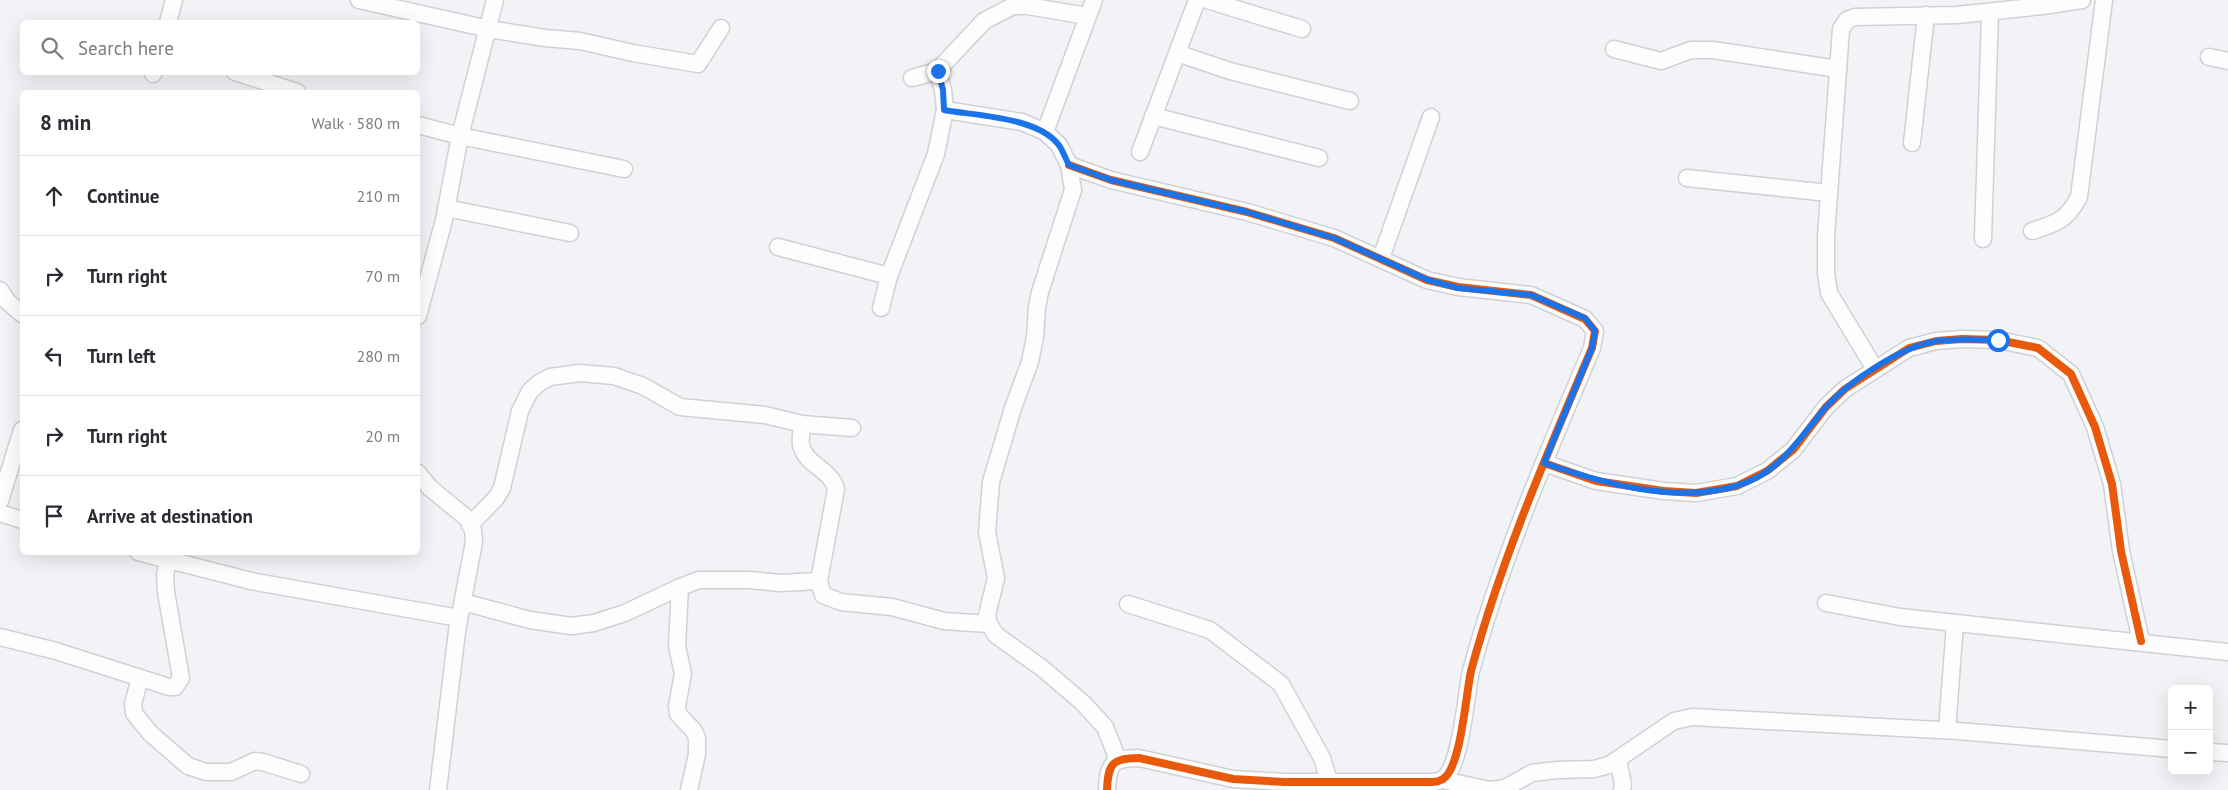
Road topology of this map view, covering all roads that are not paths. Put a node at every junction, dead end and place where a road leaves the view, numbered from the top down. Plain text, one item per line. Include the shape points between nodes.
1 (174, 0) edge
2 (359, 0) edge
3 (495, 0) edge
4 (1094, 0) edge
5 (1197, 0) edge
6 (1207, 0) edge
7 (2082, 0) edge
8 (2104, 0) edge
9 (2043, 3) edge
10 (427, 7) edge
11 (1958, 8) edge
12 (1990, 12) junction
13 (1926, 15) junction
14 (1087, 16) junction
15 (169, 20) edge
16 (721, 28) dead end
17 (489, 29) junction
18 (1302, 29) dead end
19 (1614, 50) dead end
20 (1177, 53) junction
21 (2209, 57) dead end
22 (2228, 61) edge
23 (1838, 69) junction
24 (938, 71) junction
25 (242, 75) edge
26 (912, 78) dead end
27 (278, 90) edge
28 (1350, 101) dead end
29 (944, 110) junction
30 (1153, 116) junction
31 (1431, 117) dead end
32 (420, 126) edge
33 (1045, 132) junction
34 (460, 136) junction
35 (1912, 143) dead end
36 (1140, 152) dead end
37 (1319, 158) dead end
38 (1069, 165) junction
39 (624, 169) dead end
40 (1687, 178) dead end
41 (1829, 193) junction
42 (446, 208) junction
43 (2032, 231) dead end
44 (570, 233) dead end
45 (1983, 239) dead end
46 (778, 247) dead end
47 (1381, 258) junction
48 (889, 276) junction
49 (0, 290) edge
50 (420, 308) edge
51 (881, 308) dead end
52 (20, 312) edge
53 (1875, 369) junction
54 (802, 424) junction
55 (852, 428) dead end
56 (20, 437) edge
57 (1544, 463) junction
58 (420, 476) edge
59 (0, 502) edge
60 (0, 513) edge
61 (20, 519) edge
62 (470, 525) junction
63 (169, 556) edge
64 (819, 581) junction
65 (680, 587) junction
66 (463, 602) junction
67 (1128, 604) dead end
68 (1826, 604) dead end
69 (459, 618) junction
70 (1955, 623) junction
71 (989, 624) junction
72 (0, 637) edge
73 (2141, 641) junction
74 (2228, 652) edge
75 (140, 678) junction
76 (1947, 730) junction
77 (2168, 749) edge
78 (2213, 752) edge
79 (2228, 753) edge
80 (1118, 760) junction
81 (1618, 760) junction
82 (301, 774) dead end
83 (1329, 782) junction
84 (1449, 784) edge
85 (438, 790) edge
86 (689, 790) edge
87 (1107, 790) edge
88 (1490, 790) edge
89 (1622, 790) edge

1 - 15 street
2 - 10 street
3 - 17 street
4 - 14 street
5 - 20 street
6 - 18 street
7 - 9 street
8 - 43 street via 2079,196 2071,212 2059,222
9 - 12 street
10 - 17 street
11 - 12 street
11 - 13 street
12 - 45 street
13 - 23 street via 1871,15 1847,20 1841,29
13 - 35 street
14 - 24 street via 1013,6 984,21
14 - 33 street
16 - 17 street via 698,64 633,54 580,41
17 - 34 street
19 - 23 street via 1661,61 1691,50 1713,50
20 - 28 street via 1230,71
20 - 30 street
21 - 22 street
23 - 41 street
24 - 26 street
24 - 29 street
25 - 27 street
29 - 33 street via 1022,122
29 - 48 street via 936,154
30 - 36 street
30 - 37 street
31 - 47 street
32 - 34 street
33 - 38 street via 1059,145
34 - 39 street
34 - 42 street
38 - 47 street via 1111,180 1247,212 1334,238
38 - 71 street via 1073,190 1036,307 1036,337 1030,362 991,482 987,532 996,578 987,616
40 - 41 street
41 - 53 street via 1826,273 1830,294
42 - 44 street
42 - 50 street
46 - 48 street
47 - 57 street via 1435,282 1458,288 1531,295 1561,306 1591,324 1595,331 1592,348
48 - 51 street
49 - 52 street
53 - 57 street via 1826,407 1793,450 1766,471 1737,486 1696,493 1664,491 1596,481
53 - 73 street via 1909,348 1936,341 1971,339 1998,340 2038,348 2071,374 2095,427 2112,484 2121,551
54 - 55 street
54 - 62 street via 765,415 680,408 643,386 614,376 580,374 550,377 530,391 520,411 502,488
54 - 64 street via 801,445 805,454 834,480 836,488
56 - 59 street
57 - 84 street via 1502,566 1471,673
58 - 62 street via 430,488 468,519
60 - 61 street
62 - 66 street via 474,542
63 - 69 street via 250,581
63 - 75 street via 166,592 181,678 175,687
64 - 65 street via 699,580
64 - 71 street via 823,595 841,602 892,607 944,621
65 - 66 street via 625,613 571,626 530,620
65 - 86 street via 677,646 683,674 677,706 678,714 697,738
66 - 69 street
67 - 83 street via 1210,630 1281,684 1322,758
68 - 70 street
69 - 85 street
70 - 73 street
70 - 76 street
71 - 80 street via 996,635 1042,668 1105,727
72 - 75 street
73 - 74 street
75 - 82 street via 133,704 134,713 150,734 188,766 206,772 231,772 263,762
76 - 77 street
76 - 81 street via 1692,716 1674,721
78 - 79 street
80 - 83 street via 1139,758 1233,779
80 - 87 street via 1112,764 1108,774
81 - 88 street via 1594,769 1532,773 1505,788
81 - 89 street
83 - 84 street
84 - 88 street

